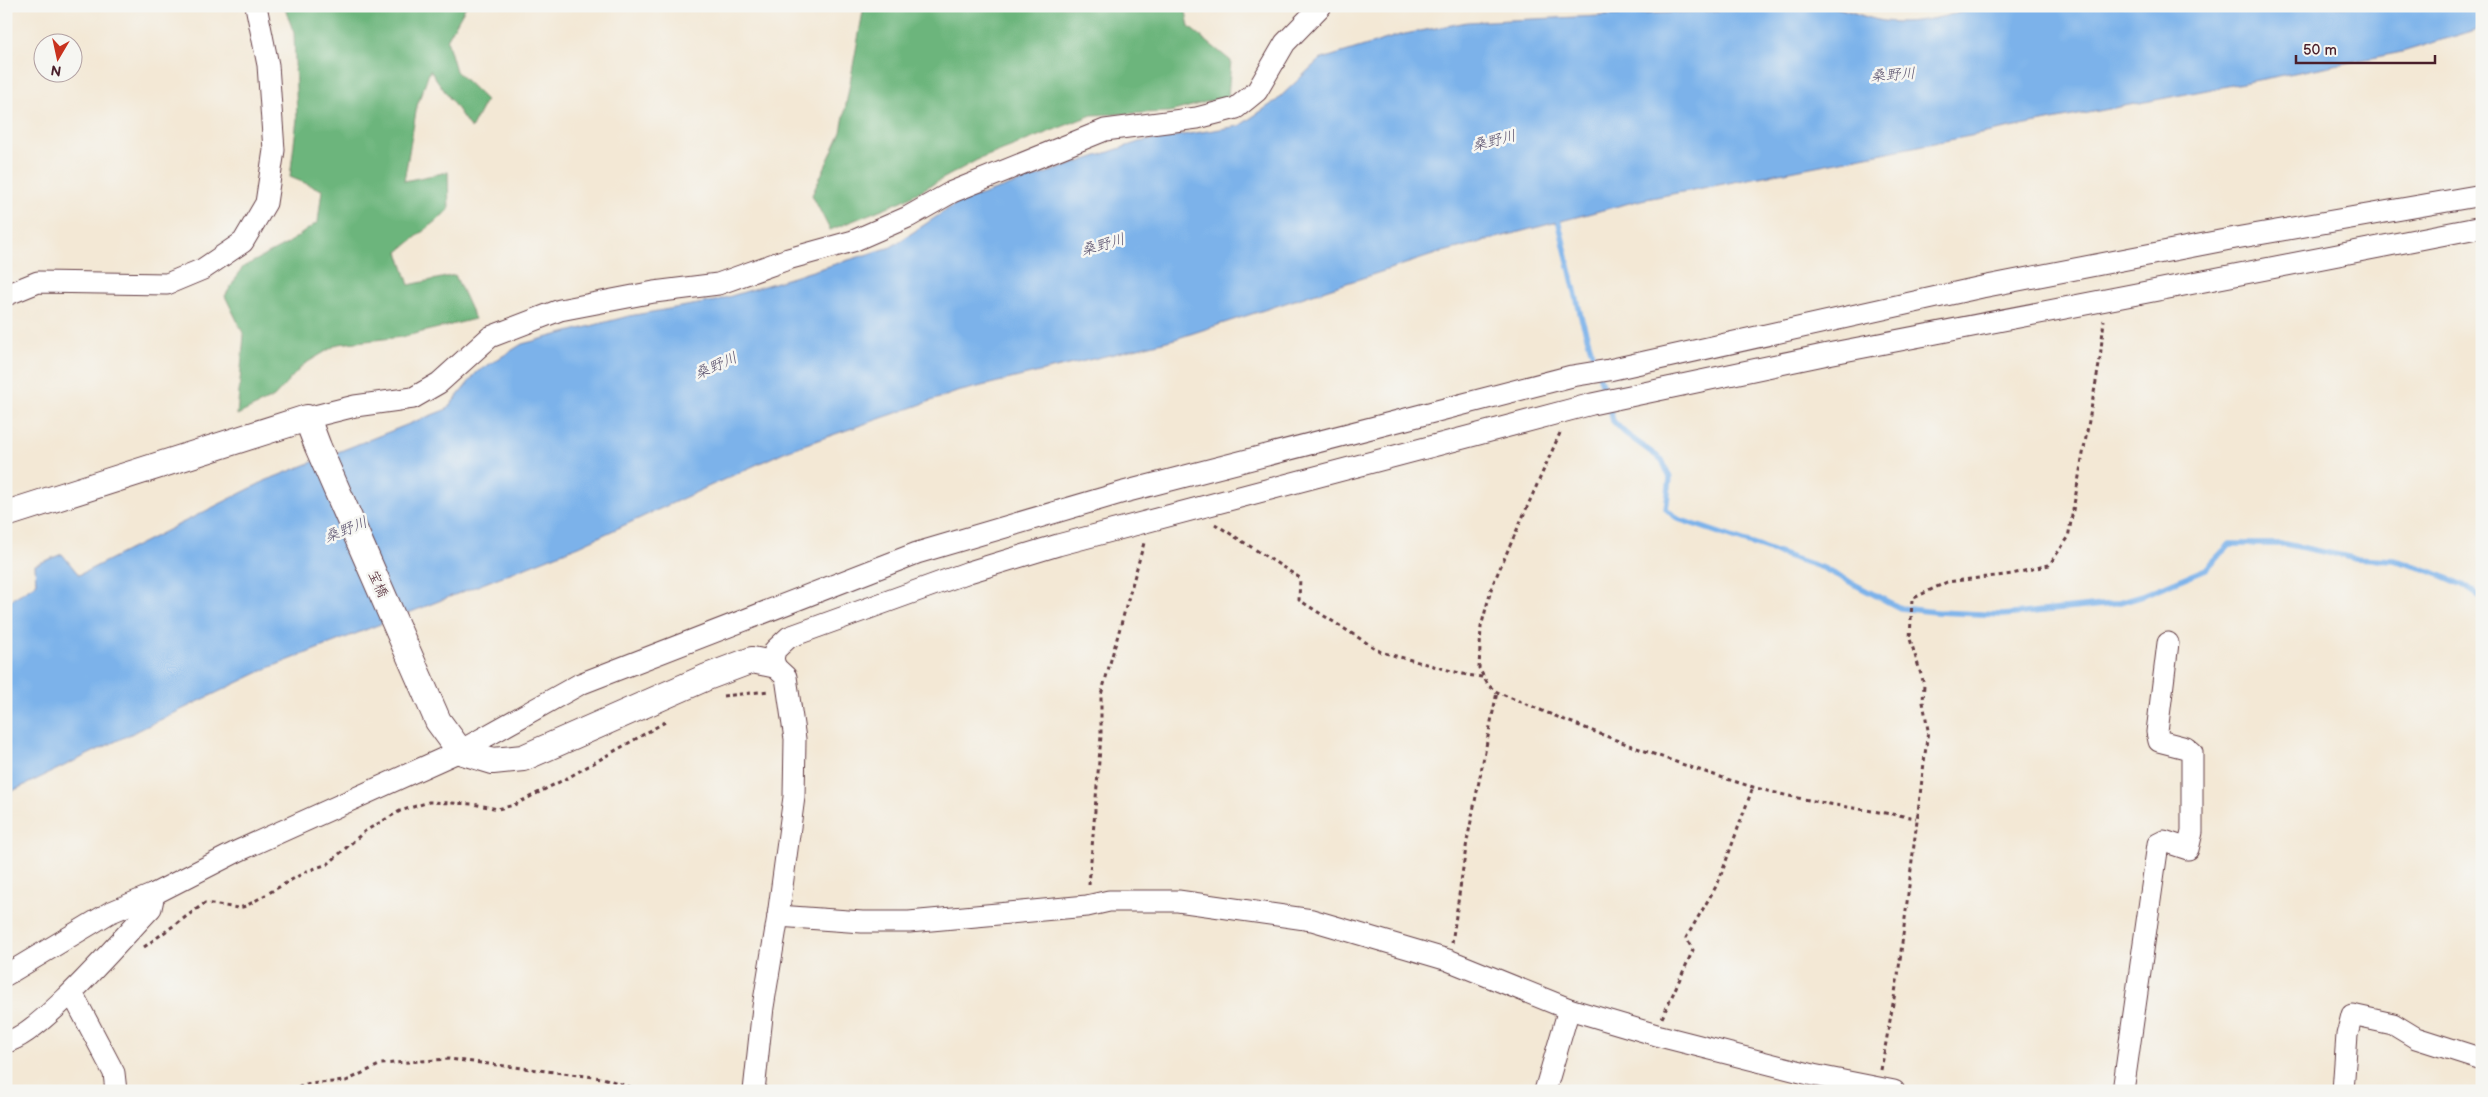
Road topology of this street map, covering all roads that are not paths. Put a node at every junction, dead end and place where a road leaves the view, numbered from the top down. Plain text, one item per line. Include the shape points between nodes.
1 (256, 6) edge
2 (1321, 6) edge
3 (2482, 195) edge
4 (2482, 227) edge
5 (6, 295) edge
6 (308, 418) junction
7 (6, 514) edge
8 (2168, 643) dead end
9 (772, 664) junction
10 (460, 751) junction
11 (154, 894) junction
12 (778, 916) junction
13 (6, 975) edge
14 (72, 993) junction
15 (1569, 1009) junction
16 (8, 1043) edge
17 (2482, 1059) edge
18 (1886, 1090) edge
19 (116, 1091) edge
20 (754, 1091) edge
21 (1545, 1091) edge
22 (2123, 1091) edge
23 (2343, 1091) edge

1 - 5 street via 268,65 274,150 266,203 242,242 203,269 167,284 38,282
2 - 6 street via 1286,43 1257,91 1236,108 1197,118 1105,130 952,192 908,217 853,241 788,259 718,284 560,310 490,337 439,383 413,398 355,406
3 - 10 street via 1982,287 1572,376 1124,492 917,553 580,684
4 - 9 street via 1828,354 1561,412 969,572 789,637 775,650
6 - 7 street
6 - 10 street, 宝橋 via 438,721
8 - 22 street via 2157,732 2160,741 2186,748 2192,753 2192,832 2188,849 2164,841 2158,844
9 - 10 street via 752,660 523,758 493,761
9 - 12 street via 786,677 795,739 794,797
10 - 11 street via 238,851
11 - 13 street via 109,913
11 - 14 street via 150,908
12 - 15 street via 909,922 1087,906 1109,901 1178,901 1312,920 1448,960
12 - 20 street
14 - 16 street
14 - 19 street via 114,1073
15 - 18 street via 1660,1036
15 - 21 street
17 - 23 street via 2416,1038 2393,1024 2352,1015 2347,1035

